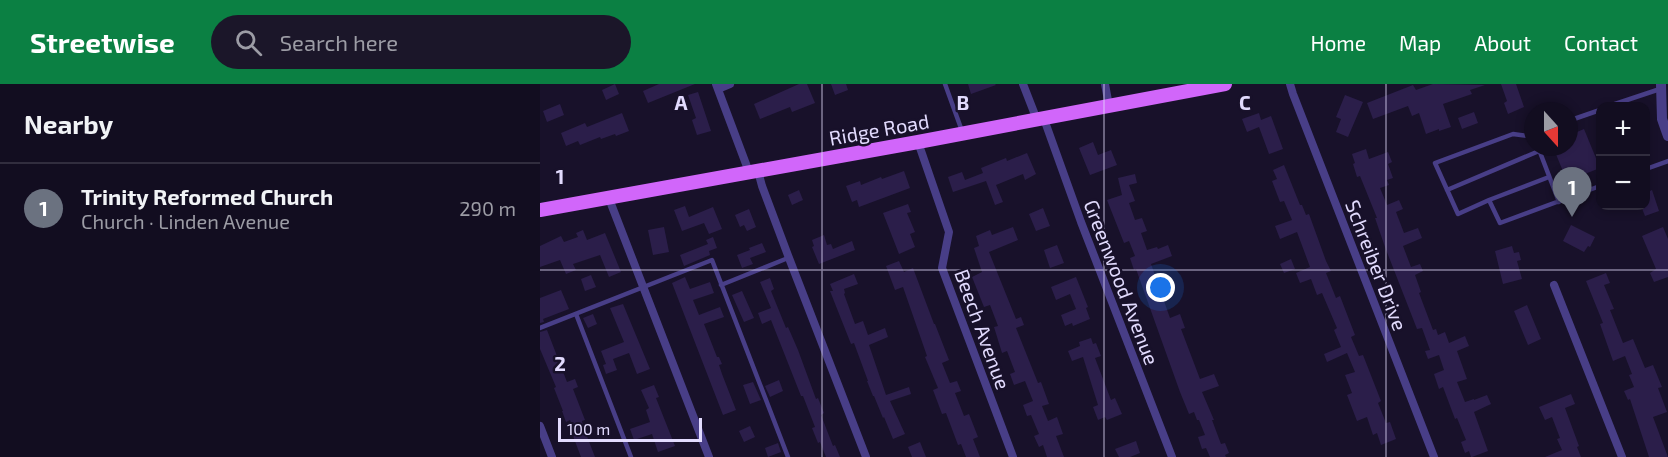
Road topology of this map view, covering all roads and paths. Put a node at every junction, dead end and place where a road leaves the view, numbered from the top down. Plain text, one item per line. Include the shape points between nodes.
1 (730, 84) edge
2 (945, 84) edge
3 (1023, 84) edge
4 (1105, 84) edge
5 (1225, 84) edge
6 (1290, 84) edge
7 (717, 86) edge
8 (1660, 86) edge
9 (1620, 102) edge
10 (1109, 106) junction
11 (1596, 111) edge
12 (1578, 118) edge
13 (1040, 119) junction
14 (962, 134) junction
15 (1524, 135) edge
16 (1668, 136) edge
17 (918, 142) junction
18 (1524, 156) edge
19 (1542, 156) edge
20 (1668, 161) edge
21 (1650, 168) edge
22 (754, 171) junction
23 (1549, 177) junction
24 (1596, 188) edge
25 (1447, 190) junction
26 (608, 196) junction
27 (1490, 200) junction
28 (1558, 202) junction
29 (540, 210) edge
30 (789, 258) junction
31 (721, 285) junction
32 (1554, 285) dead end
33 (644, 287) junction
34 (576, 314) junction
35 (540, 328) edge
36 (540, 426) edge
37 (552, 457) edge
38 (631, 457) edge
39 (709, 457) edge
40 (788, 457) edge
41 (866, 457) edge
42 (1013, 457) edge
43 (1172, 457) edge
44 (1434, 457) edge
45 (1622, 457) edge

1 - 7 street
2 - 14 lane
3 - 13 street, Greenwood Avenue
4 - 10 street
5 - 10 main road, Ridge Road
6 - 44 street, Schreiber Drive
7 - 22 street
8 - 9 lane
8 - 16 street via 1662,119
10 - 13 main road, Ridge Road
11 - 12 lane
13 - 14 main road, Ridge Road
13 - 43 street, Greenwood Avenue
14 - 17 main road, Ridge Road
15 - 25 lane via 1513,134 1435,163
17 - 22 main road, Ridge Road
17 - 42 street, Beech Avenue via 949,232 942,268
18 - 25 lane
19 - 23 lane
20 - 21 lane
22 - 26 main road, Ridge Road
22 - 30 street
23 - 27 lane
23 - 28 lane
24 - 28 lane
25 - 27 lane via 1458,214
26 - 29 main road, Ridge Road
26 - 33 street
27 - 28 lane via 1500,223
30 - 31 lane
30 - 41 street
31 - 33 lane via 712,260
31 - 40 lane
32 - 45 street
33 - 34 lane
33 - 39 street
34 - 35 lane
34 - 38 lane
36 - 37 street

